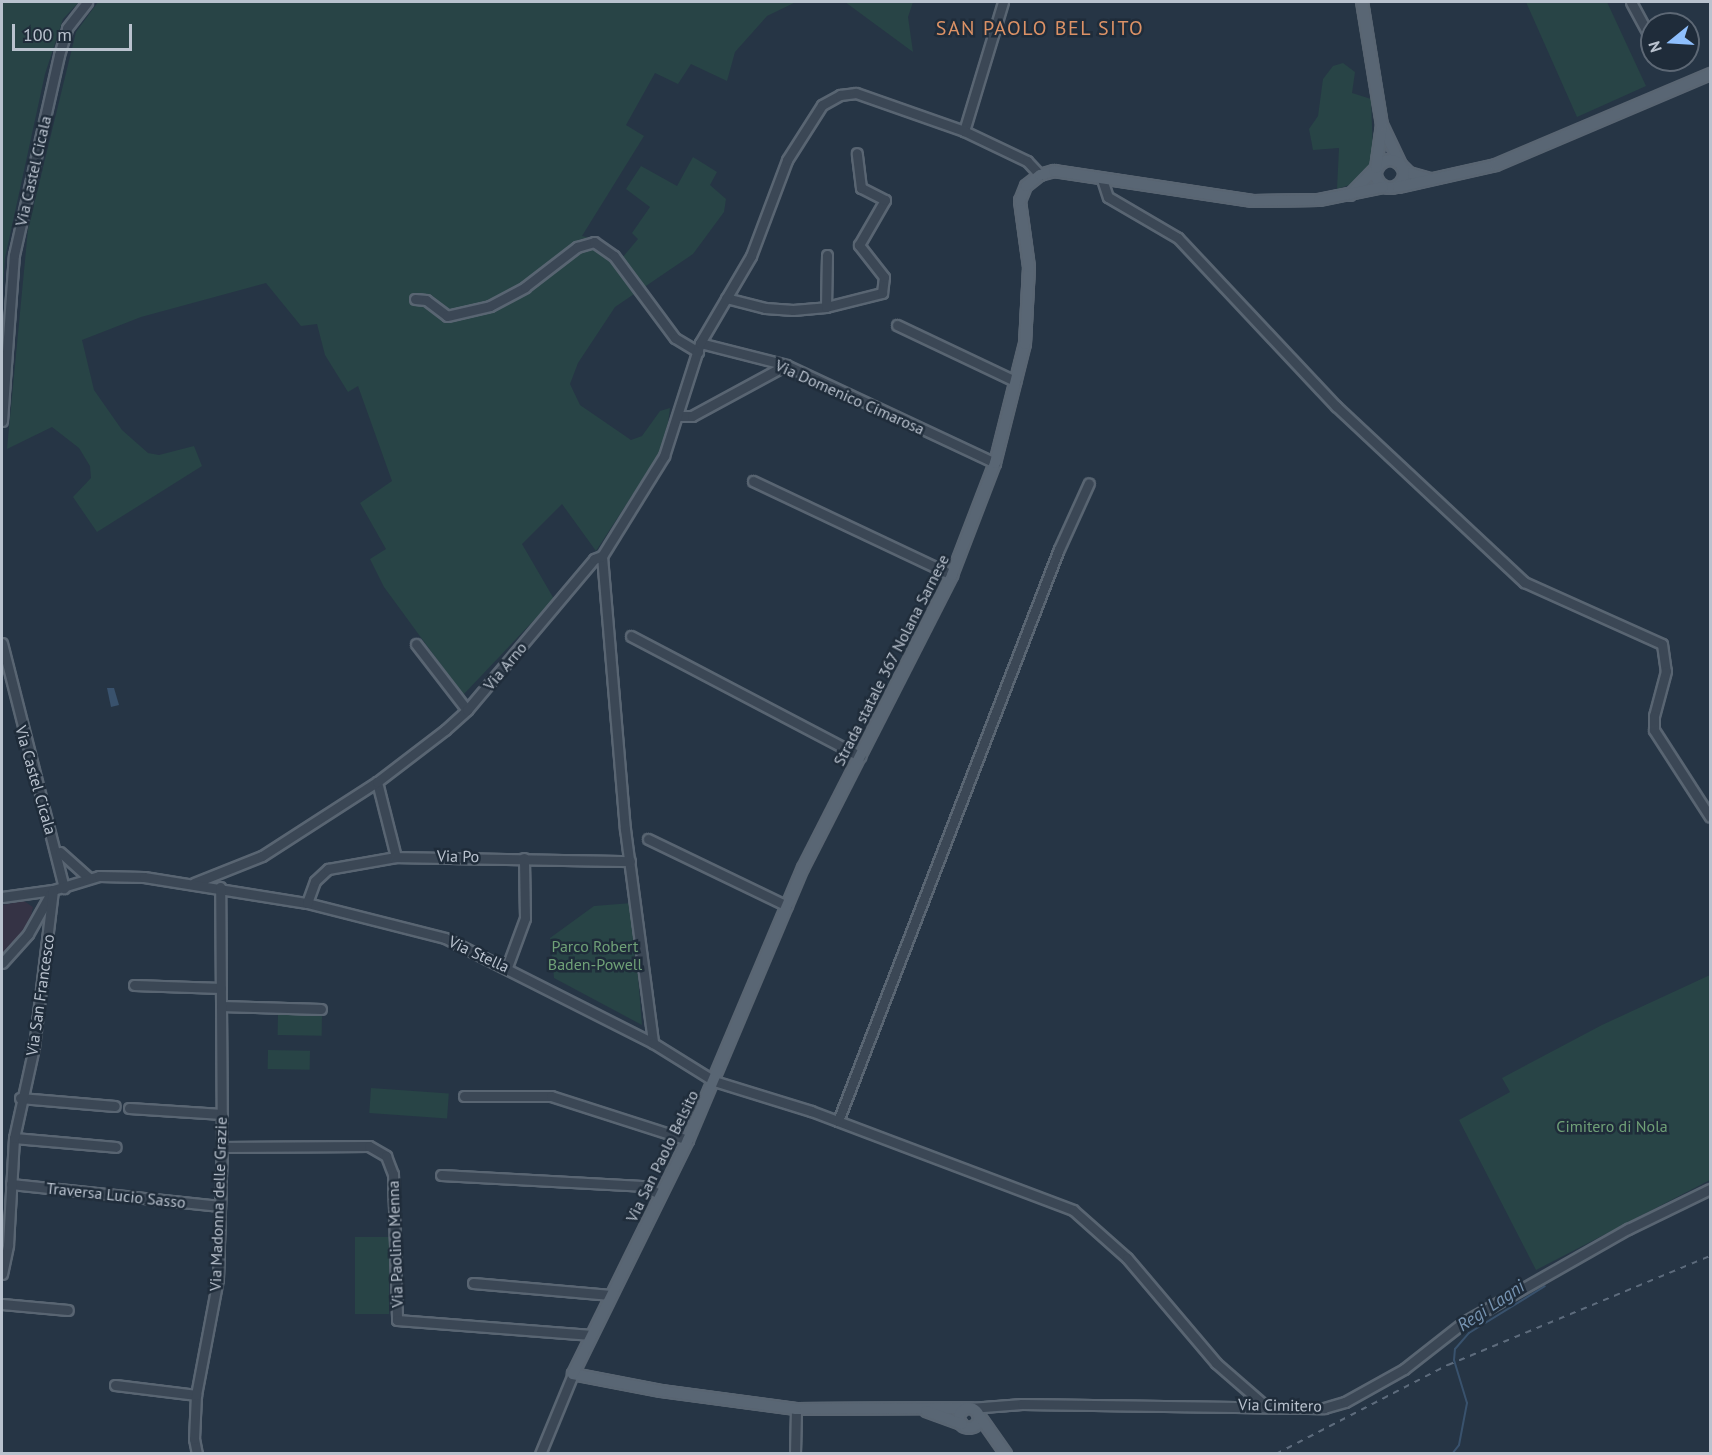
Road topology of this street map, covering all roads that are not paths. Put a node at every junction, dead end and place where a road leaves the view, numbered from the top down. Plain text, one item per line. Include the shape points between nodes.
1 (87, 2) edge
2 (1003, 2) edge
3 (1362, 2) edge
4 (1631, 2) edge
5 (1640, 19) edge
6 (1710, 74) edge
7 (1382, 125) junction
8 (964, 131) junction
9 (857, 153) dead end
10 (1401, 165) junction
11 (1376, 168) junction
12 (1040, 175) junction
13 (1102, 179) junction
14 (1432, 180) junction
15 (1383, 187) junction
16 (1398, 187) junction
17 (1349, 196) junction
18 (827, 255) dead end
19 (726, 298) junction
20 (415, 299) dead end
21 (826, 307) junction
22 (897, 325) dead end
23 (699, 347) junction
24 (786, 365) junction
25 (1015, 381) junction
26 (679, 416) junction
27 (2, 421) edge
28 (995, 463) junction
29 (753, 482) dead end
30 (1089, 483) dead end
31 (602, 556) junction
32 (952, 576) junction
33 (631, 636) dead end
34 (2, 643) edge
35 (416, 644) dead end
36 (467, 710) junction
37 (860, 756) junction
38 (377, 782) junction
39 (1710, 817) edge
40 (648, 838) dead end
41 (55, 845) junction
42 (396, 856) junction
43 (524, 858) junction
44 (630, 861) junction
45 (803, 868) joint
46 (88, 878) junction
47 (194, 883) junction
48 (220, 887) junction
49 (64, 888) junction
50 (53, 891) junction
51 (2, 897) edge
52 (307, 903) junction
53 (787, 906) junction
54 (28, 934) junction
55 (48, 943) junction
56 (2, 963) edge
57 (507, 967) junction
58 (134, 986) dead end
59 (221, 988) junction
60 (221, 1006) junction
61 (321, 1009) dead end
62 (653, 1043) junction
63 (714, 1081) junction
64 (464, 1096) dead end
65 (20, 1098) junction
66 (115, 1106) dead end
67 (129, 1108) dead end
68 (222, 1114) junction
69 (838, 1121) junction
70 (14, 1138) junction
71 (688, 1140) junction
72 (116, 1147) dead end
73 (222, 1147) junction
74 (441, 1175) dead end
75 (11, 1184) junction
76 (1710, 1189) edge
77 (660, 1194) junction
78 (220, 1206) junction
79 (2, 1274) edge
80 (473, 1283) dead end
81 (610, 1295) junction
82 (2, 1304) edge
83 (68, 1310) dead end
84 (591, 1335) junction
85 (573, 1374) junction
86 (114, 1385) dead end
87 (196, 1395) junction
88 (1263, 1404) junction
89 (999, 1405) junction
90 (796, 1409) junction
91 (914, 1409) junction
92 (972, 1410) junction
93 (964, 1426) junction
94 (986, 1429) junction
95 (1005, 1453) edge
96 (197, 1454) edge
97 (540, 1454) edge
98 (795, 1454) edge

1 - 27 street, Via Castel Cicala via 67,28 59,55 14,255
2 - 8 street
3 - 7 main road
4 - 5 street
6 - 14 main road via 1496,165
7 - 10 main road
7 - 11 main road
8 - 12 street, Via Arno via 1027,161
8 - 19 street, Via Arno via 856,93 840,95 822,105 787,160 766,207 751,256
9 - 21 street via 861,188 885,200 859,245 882,273 886,289 877,296
10 - 11 main road via 1390,160
10 - 14 main road
10 - 16 main road via 1404,176
11 - 15 main road via 1377,181
11 - 17 main road
12 - 13 main road via 1054,171
12 - 25 main road, Strada statale 367 Nolana Sarnese via 1026,186 1020,201 1029,267 1025,344
13 - 17 main road via 1253,201
13 - 39 street via 1108,197 1178,238 1328,397 1524,582 1662,644 1666,671 1653,716 1654,729
14 - 16 main road
15 - 16 main road
15 - 17 main road
18 - 21 street
19 - 21 street via 765,308
19 - 23 street, Via Arno
20 - 23 street, Via Domenico Cimarosa via 426,300 447,316 490,306 525,287 577,247 594,242 614,256 675,338
22 - 25 street
23 - 24 street, Via Domenico Cimarosa
23 - 26 street, Via Arno
24 - 26 street via 692,417
24 - 28 street, Via Domenico Cimarosa
25 - 28 main road, Strada statale 367 Nolana Sarnese
26 - 31 street, Via Arno via 664,456
28 - 32 main road, Strada statale 367 Nolana Sarnese
29 - 32 street
30 - 69 street via 1059,549
31 - 36 street, Via Arno via 594,559
31 - 44 street via 610,678
32 - 37 main road, Strada statale 367 Nolana Sarnese
33 - 37 street
34 - 41 street, Via Castel Cicala via 38,795
35 - 36 street
36 - 38 street, Via Arno
37 - 45 main road, Strada statale 367 Nolana Sarnese
38 - 42 street
38 - 47 street, Via Arno via 251,863
40 - 53 street
41 - 46 street
41 - 49 street, Via Castel Cicala
42 - 43 street, Via Po
42 - 52 street, Via Po via 328,869 315,881
43 - 44 street, Via Po
43 - 57 street via 525,918
44 - 62 street
45 - 53 main road, Via San Paolo Belsito
46 - 47 street via 118,876
46 - 49 street
47 - 48 street, Via Stella
48 - 52 street, Via Stella
48 - 59 street, Via Madonna delle Grazie
49 - 50 street
50 - 51 street
50 - 54 street
50 - 55 street, Via San Francesco
52 - 57 street, Via Stella via 445,938
53 - 63 main road, Via San Paolo Belsito
54 - 55 street
54 - 56 street
55 - 65 street, Via San Francesco via 34,1047
57 - 62 street, Via Stella
58 - 59 street
59 - 60 street, Via Madonna delle Grazie
60 - 61 street
60 - 68 street, Via Madonna delle Grazie
62 - 63 street, Via Stella
63 - 69 street, Via Stella
63 - 71 main road, Via San Paolo Belsito
64 - 71 street via 551,1096
65 - 66 street
65 - 70 street, Via San Francesco
67 - 68 street
68 - 73 street, Via Madonna delle Grazie
69 - 88 street, Via Stella via 1073,1210 1127,1258 1216,1363
70 - 72 street
70 - 75 street, Via San Francesco
71 - 77 main road, Via San Paolo Belsito
73 - 78 street, Via Madonna delle Grazie
73 - 84 street, Via Paolino Menna via 369,1146 386,1156 393,1174 397,1320
74 - 77 street via 642,1186
75 - 78 street, Traversa Lucio Sasso
75 - 79 street, Via San Francesco via 8,1245
76 - 88 street, Via Cimitero via 1628,1229 1464,1322 1404,1369 1345,1402 1324,1407
77 - 81 main road, Via San Paolo Belsito
78 - 87 street, Via Madonna delle Grazie via 218,1279
80 - 81 street
81 - 84 main road, Via San Paolo Belsito
82 - 83 street
84 - 85 main road, Via San Paolo Belsito
85 - 90 main road via 661,1391
85 - 97 street, Via San Paolo Belsito
86 - 87 street
87 - 96 street, Via Madonna delle Grazie
88 - 89 street, Via Cimitero
89 - 92 street, Via Cimitero
89 - 94 street via 987,1414
90 - 91 main road
90 - 98 street
91 - 92 main road
91 - 93 main road
92 - 93 main road via 960,1414
92 - 93 main road via 976,1424
92 - 94 main road
93 - 95 main road
94 - 95 main road

